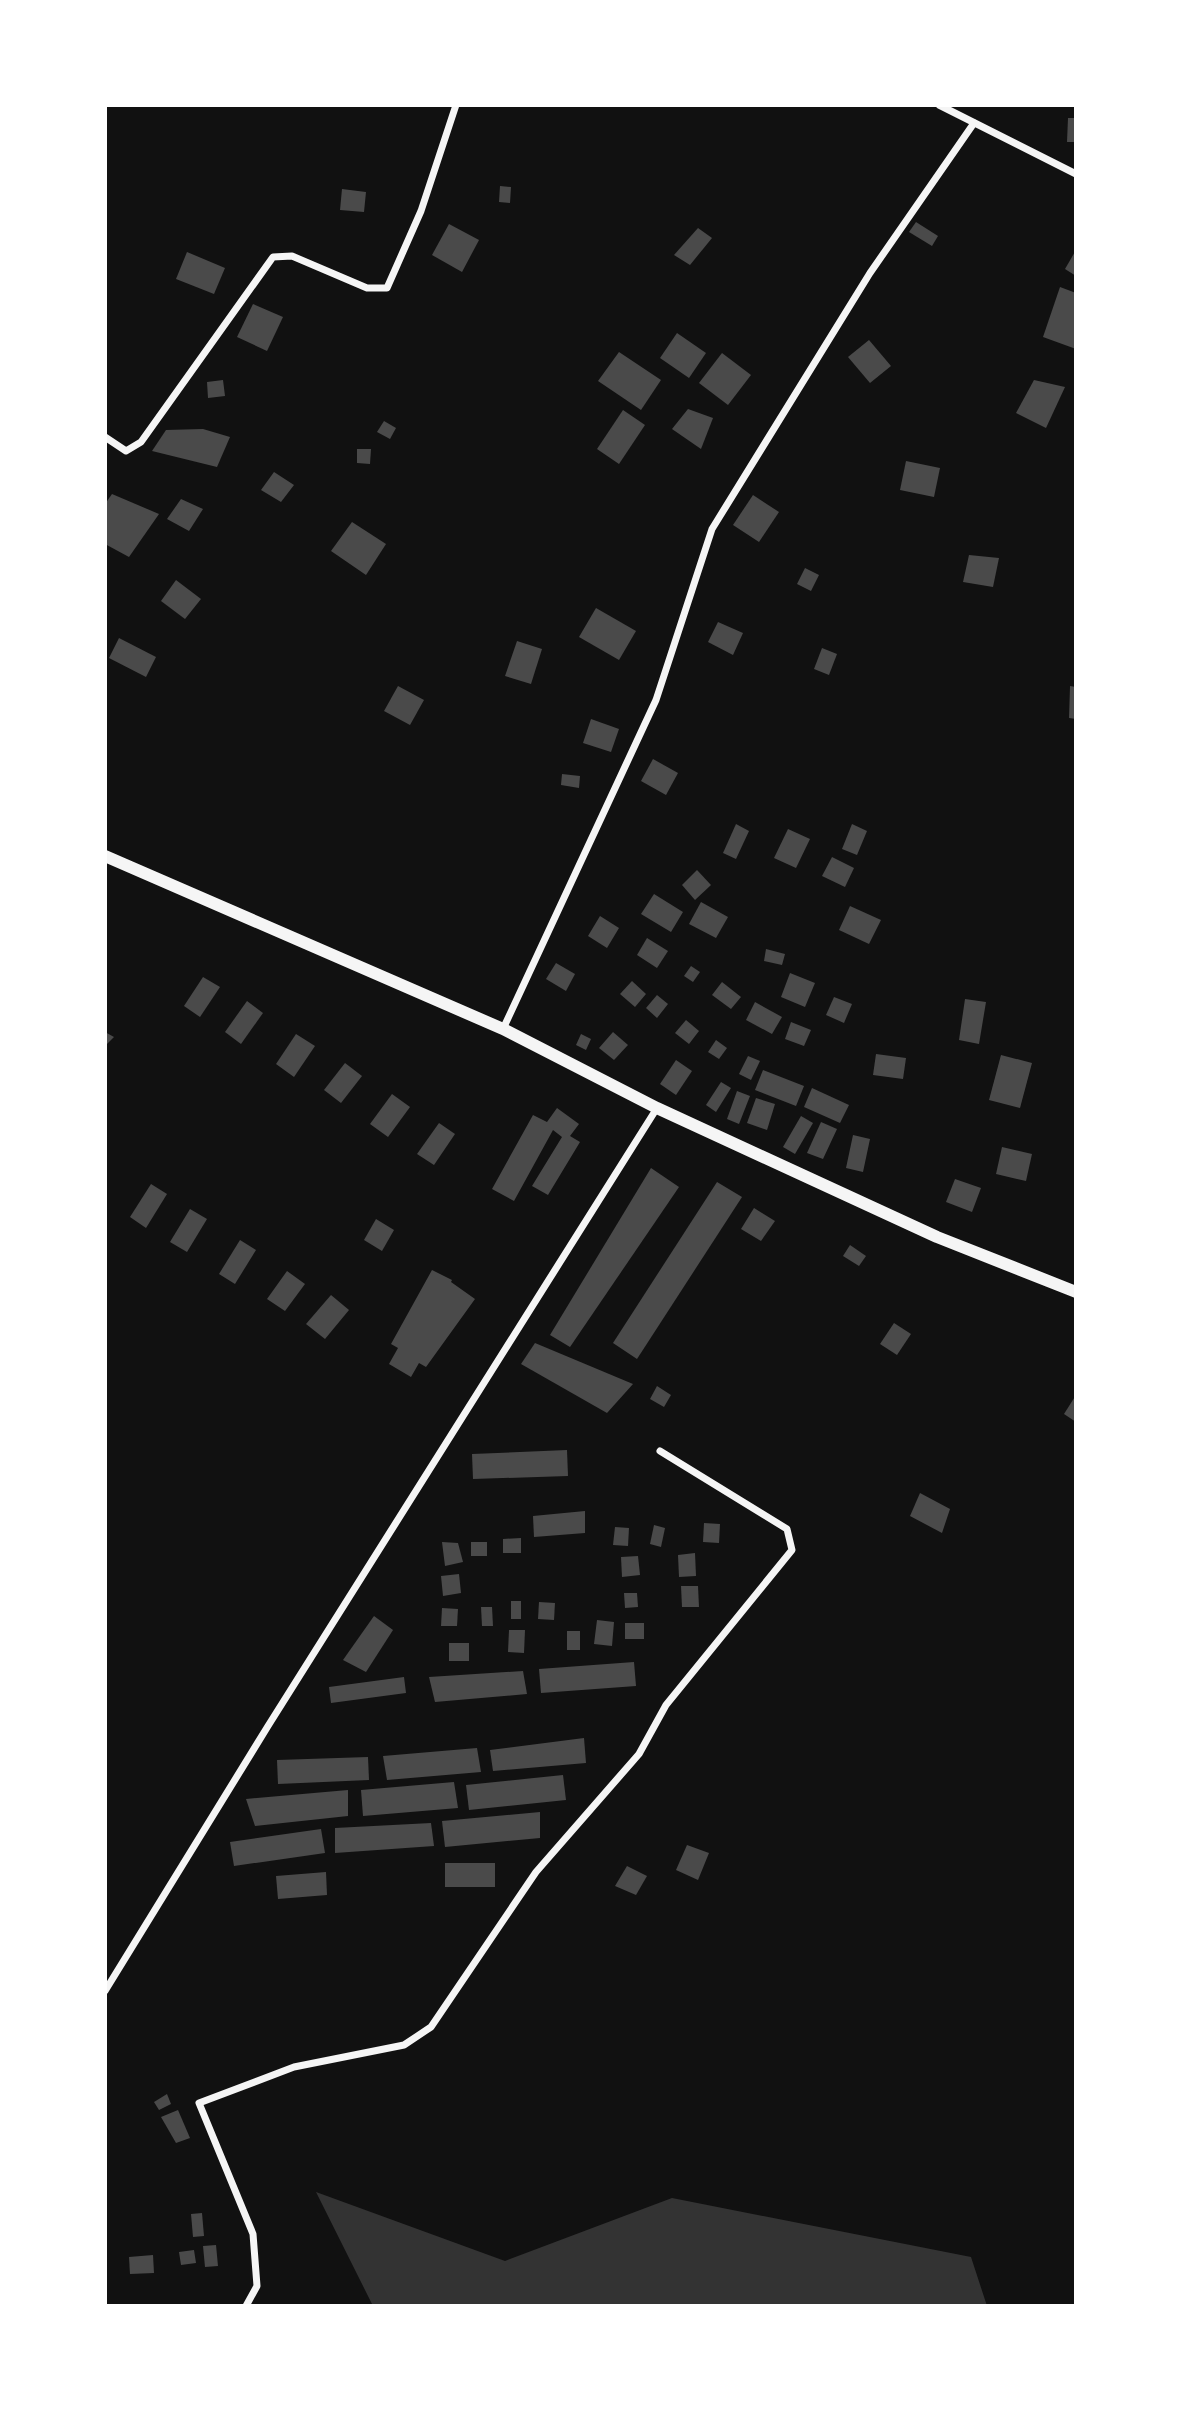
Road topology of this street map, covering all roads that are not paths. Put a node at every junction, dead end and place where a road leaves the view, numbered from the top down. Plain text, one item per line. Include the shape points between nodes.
1 (456, 105) edge
2 (939, 105) edge
3 (974, 123) junction
4 (1076, 174) edge
5 (105, 437) edge
6 (105, 856) edge
7 (503, 1029) junction
8 (657, 1108) junction
9 (1076, 1292) edge
10 (660, 1451) dead end
11 (105, 1991) edge
12 (246, 2306) edge

1 - 5 street via 421,211 387,288 367,288 292,256 273,257 141,442 126,451
2 - 3 street
3 - 4 street
3 - 7 street via 870,273 712,529 656,700
6 - 7 street
7 - 8 street
8 - 9 street via 937,1237
8 - 11 street
10 - 12 street via 788,1529 792,1550 666,1705 639,1754 536,1872 431,2027 404,2045 294,2067 199,2103 253,2234 257,2286

